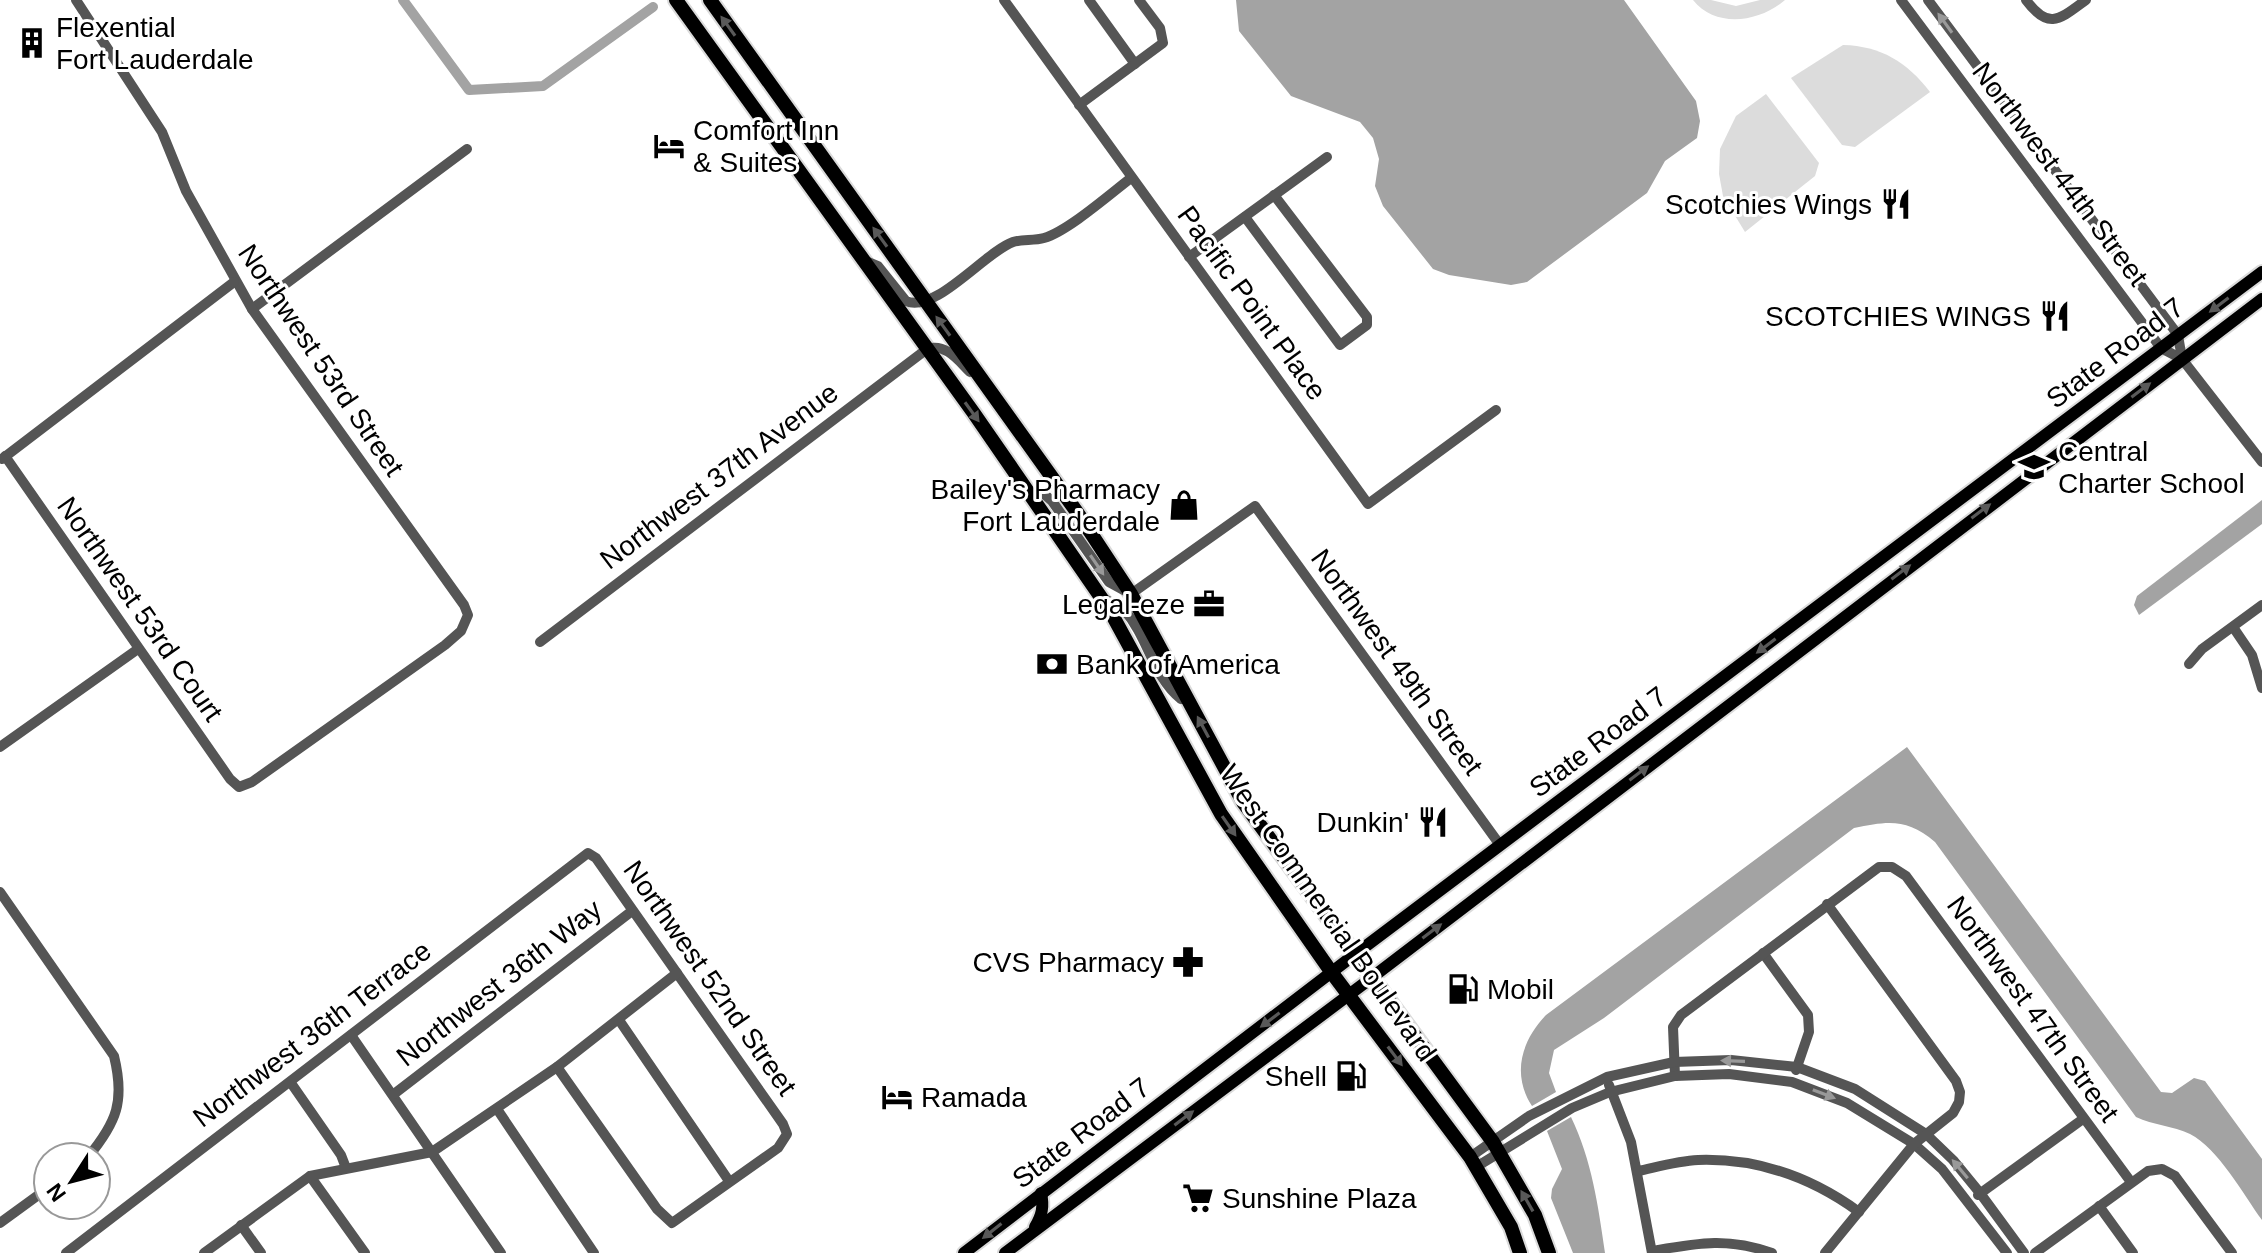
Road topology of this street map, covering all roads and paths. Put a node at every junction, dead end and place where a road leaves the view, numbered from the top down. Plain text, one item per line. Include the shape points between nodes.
1 (76, 0) edge
2 (676, 0) edge
3 (710, 0) edge
4 (1004, 0) edge
5 (1089, 0) edge
6 (1139, 0) edge
7 (1901, 0) edge
8 (1928, 0) edge
9 (2026, 0) edge
10 (2086, 0) edge
11 (1135, 64) junction
12 (1079, 105) junction
13 (467, 149) dead end
14 (1327, 157) dead end
15 (1131, 178) junction
16 (1274, 195) junction
17 (1245, 217) junction
18 (1189, 257) junction
19 (863, 260) junction
20 (2262, 272) edge
21 (234, 282) junction
22 (2262, 299) edge
23 (925, 300) junction
24 (252, 309) junction
25 (2178, 335) junction
26 (2161, 348) junction
27 (927, 349) junction
28 (2182, 359) junction
29 (985, 383) junction
30 (1496, 410) dead end
31 (3, 458) edge
32 (2262, 462) edge
33 (1030, 494) junction
34 (1131, 594) junction
35 (1101, 598) junction
36 (2262, 605) edge
37 (2233, 627) junction
38 (540, 642) dead end
39 (138, 649) junction
40 (2189, 664) dead end
41 (2262, 688) edge
42 (1187, 697) junction
43 (0, 747) edge
44 (239, 787) joint
45 (1500, 845) junction
46 (588, 853) joint
47 (0, 892) edge
48 (1827, 904) junction
49 (632, 911) junction
50 (1763, 953) junction
51 (1354, 955) junction
52 (677, 973) junction
53 (1332, 973) junction
54 (1370, 979) junction
55 (1349, 995) junction
56 (619, 1020) junction
57 (351, 1035) junction
58 (1674, 1062) junction
59 (557, 1067) junction
60 (1797, 1067) junction
61 (1675, 1076) junction
62 (1607, 1077) junction
63 (1792, 1082) junction
64 (291, 1083) junction
65 (1610, 1092) junction
66 (394, 1094) junction
67 (497, 1109) junction
68 (2083, 1119) junction
69 (1926, 1134) junction
70 (101, 1141) edge
71 (1914, 1144) junction
72 (1496, 1147) junction
73 (432, 1152) junction
74 (1473, 1162) junction
75 (346, 1168) junction
76 (1638, 1171) junction
77 (310, 1176) junction
78 (729, 1181) junction
79 (2131, 1182) junction
80 (1041, 1193) junction
81 (1980, 1193) junction
82 (32, 1200) edge
83 (1969, 1202) junction
84 (2099, 1206) junction
85 (1859, 1212) junction
86 (0, 1223) edge
87 (241, 1225) junction
88 (1032, 1233) junction
89 (1652, 1252) edge
90 (66, 1253) edge
91 (204, 1253) edge
92 (261, 1253) edge
93 (365, 1253) edge
94 (501, 1253) edge
95 (594, 1253) edge
96 (964, 1253) edge
97 (1005, 1253) edge
98 (1520, 1253) edge
99 (1549, 1253) edge
100 (1772, 1253) edge
101 (1825, 1253) edge
102 (2007, 1253) edge
103 (2024, 1253) edge
104 (2035, 1253) edge
105 (2133, 1253) edge
106 (2232, 1253) edge

1 - 21 street, Northwest 53rd Street via 162,132
2 - 19 highway, West Commercial Boulevard
23 -> 3 highway, West Commercial Boulevard
4 - 12 street, Pacific Point Place
5 - 11 street
6 - 11 street via 1160,28 1163,43
7 - 26 street, Northwest 44th Street
25 -> 8 street, Northwest 44th Street
9 - 10 street via 2048,20 2061,18
11 - 12 street
12 - 15 street, Pacific Point Place
13 - 24 street
14 - 16 street
15 - 18 street, Pacific Point Place
15 - 23 street via 1046,238 1011,243
16 - 17 street
16 - 17 street via 1367,317 1367,325 1340,345
17 - 18 street
18 - 30 street, Pacific Point Place via 1368,504
19 - 23 street, West Commercial Boulevard via 878,266 906,301
19 - 27 highway, West Commercial Boulevard
20 -> 25 main road, State Road 7
21 - 24 street, Northwest 53rd Street
21 - 31 street
22 - 28 main road, State Road 7
29 -> 23 highway, West Commercial Boulevard
24 - 44 street, Northwest 53rd Street via 468,615 461,631 445,645
25 - 26 main road, State Road 7
25 - 28 street, Northwest 44th Street
26 - 28 street, Northwest 44th Street
26 -> 45 main road, State Road 7
27 - 29 street, West Commercial Boulevard via 948,351
27 -> 33 highway, West Commercial Boulevard
27 - 38 street, Northwest 37th Avenue
28 - 32 street
54 -> 28 main road, State Road 7
29 - 34 highway, West Commercial Boulevard
31 - 39 street, Northwest 53rd Court
33 -> 34 street, West Commercial Boulevard via 1043,493 1052,501 1109,582
33 - 35 highway, West Commercial Boulevard
34 - 42 highway, West Commercial Boulevard
34 - 45 street, Northwest 49th Street via 1255,506
35 - 42 street, West Commercial Boulevard via 1125,611 1175,694
35 -> 53 highway, West Commercial Boulevard via 1221,814
36 - 37 street
37 - 40 street
37 - 41 street via 2252,655
39 - 43 street
39 - 44 street, Northwest 53rd Court
51 -> 42 highway, West Commercial Boulevard via 1243,802
45 - 51 main road, State Road 7
46 - 49 street, Northwest 52nd Street
46 - 57 street, Northwest 36th Terrace
47 - 70 street via 114,1056 120,1079 117,1115
48 - 50 street
48 - 68 street, Northwest 47th Street via 1879,867 1892,867 1906,876
48 - 69 street via 1956,1081 1960,1092 1953,1113
49 - 52 street, Northwest 52nd Street
49 - 66 street, Northwest 36th Way
50 - 58 street via 1681,1015 1673,1027
50 - 60 street via 1808,1015 1809,1032
51 - 53 main road, State Road 7
51 - 54 highway, West Commercial Boulevard
52 - 56 street
52 - 78 street, Northwest 52nd Street via 787,1134 778,1148
53 - 55 highway, West Commercial Boulevard
53 -> 80 main road, State Road 7
54 - 55 main road, State Road 7
54 - 72 highway, West Commercial Boulevard
55 -> 74 highway, West Commercial Boulevard
88 -> 55 main road, State Road 7
56 - 59 street
56 - 78 street
57 - 64 street, Northwest 36th Terrace
57 - 66 street
60 -> 58 street via 1731,1060
58 - 61 street
58 - 62 street
59 - 67 street
59 - 78 street via 672,1223
60 - 63 street
60 - 69 street via 1855,1089
61 - 63 street via 1729,1074
61 - 65 street
62 - 65 street
62 - 72 street via 1529,1116
63 -> 71 street via 1847,1103
64 - 75 street
64 - 90 street, Northwest 36th Terrace
65 - 72 street
65 - 76 street
66 - 73 street
67 - 73 street
67 - 95 street
68 - 79 street, Northwest 47th Street
68 - 81 street
69 - 71 street
81 -> 69 street
71 - 83 street
71 - 85 street
72 - 74 street
99 -> 72 highway, West Commercial Boulevard via 1535,1215
73 - 75 street
73 - 94 street
74 - 98 highway, West Commercial Boulevard
75 - 77 street
76 - 85 street via 1697,1160 1741,1162 1803,1177
76 - 89 street
77 - 87 street
77 - 93 street
79 - 84 street
79 - 106 street via 2162,1169 2175,1176
80 - 88 main road via 1042,1215
80 -> 96 main road, State Road 7
81 - 83 street
81 - 103 street
82 - 86 street
83 - 102 street
84 - 104 street
84 - 105 street
85 - 101 street
87 - 91 street
87 - 92 street
88 - 97 main road, State Road 7
89 - 100 street via 1708,1241 1746,1243

